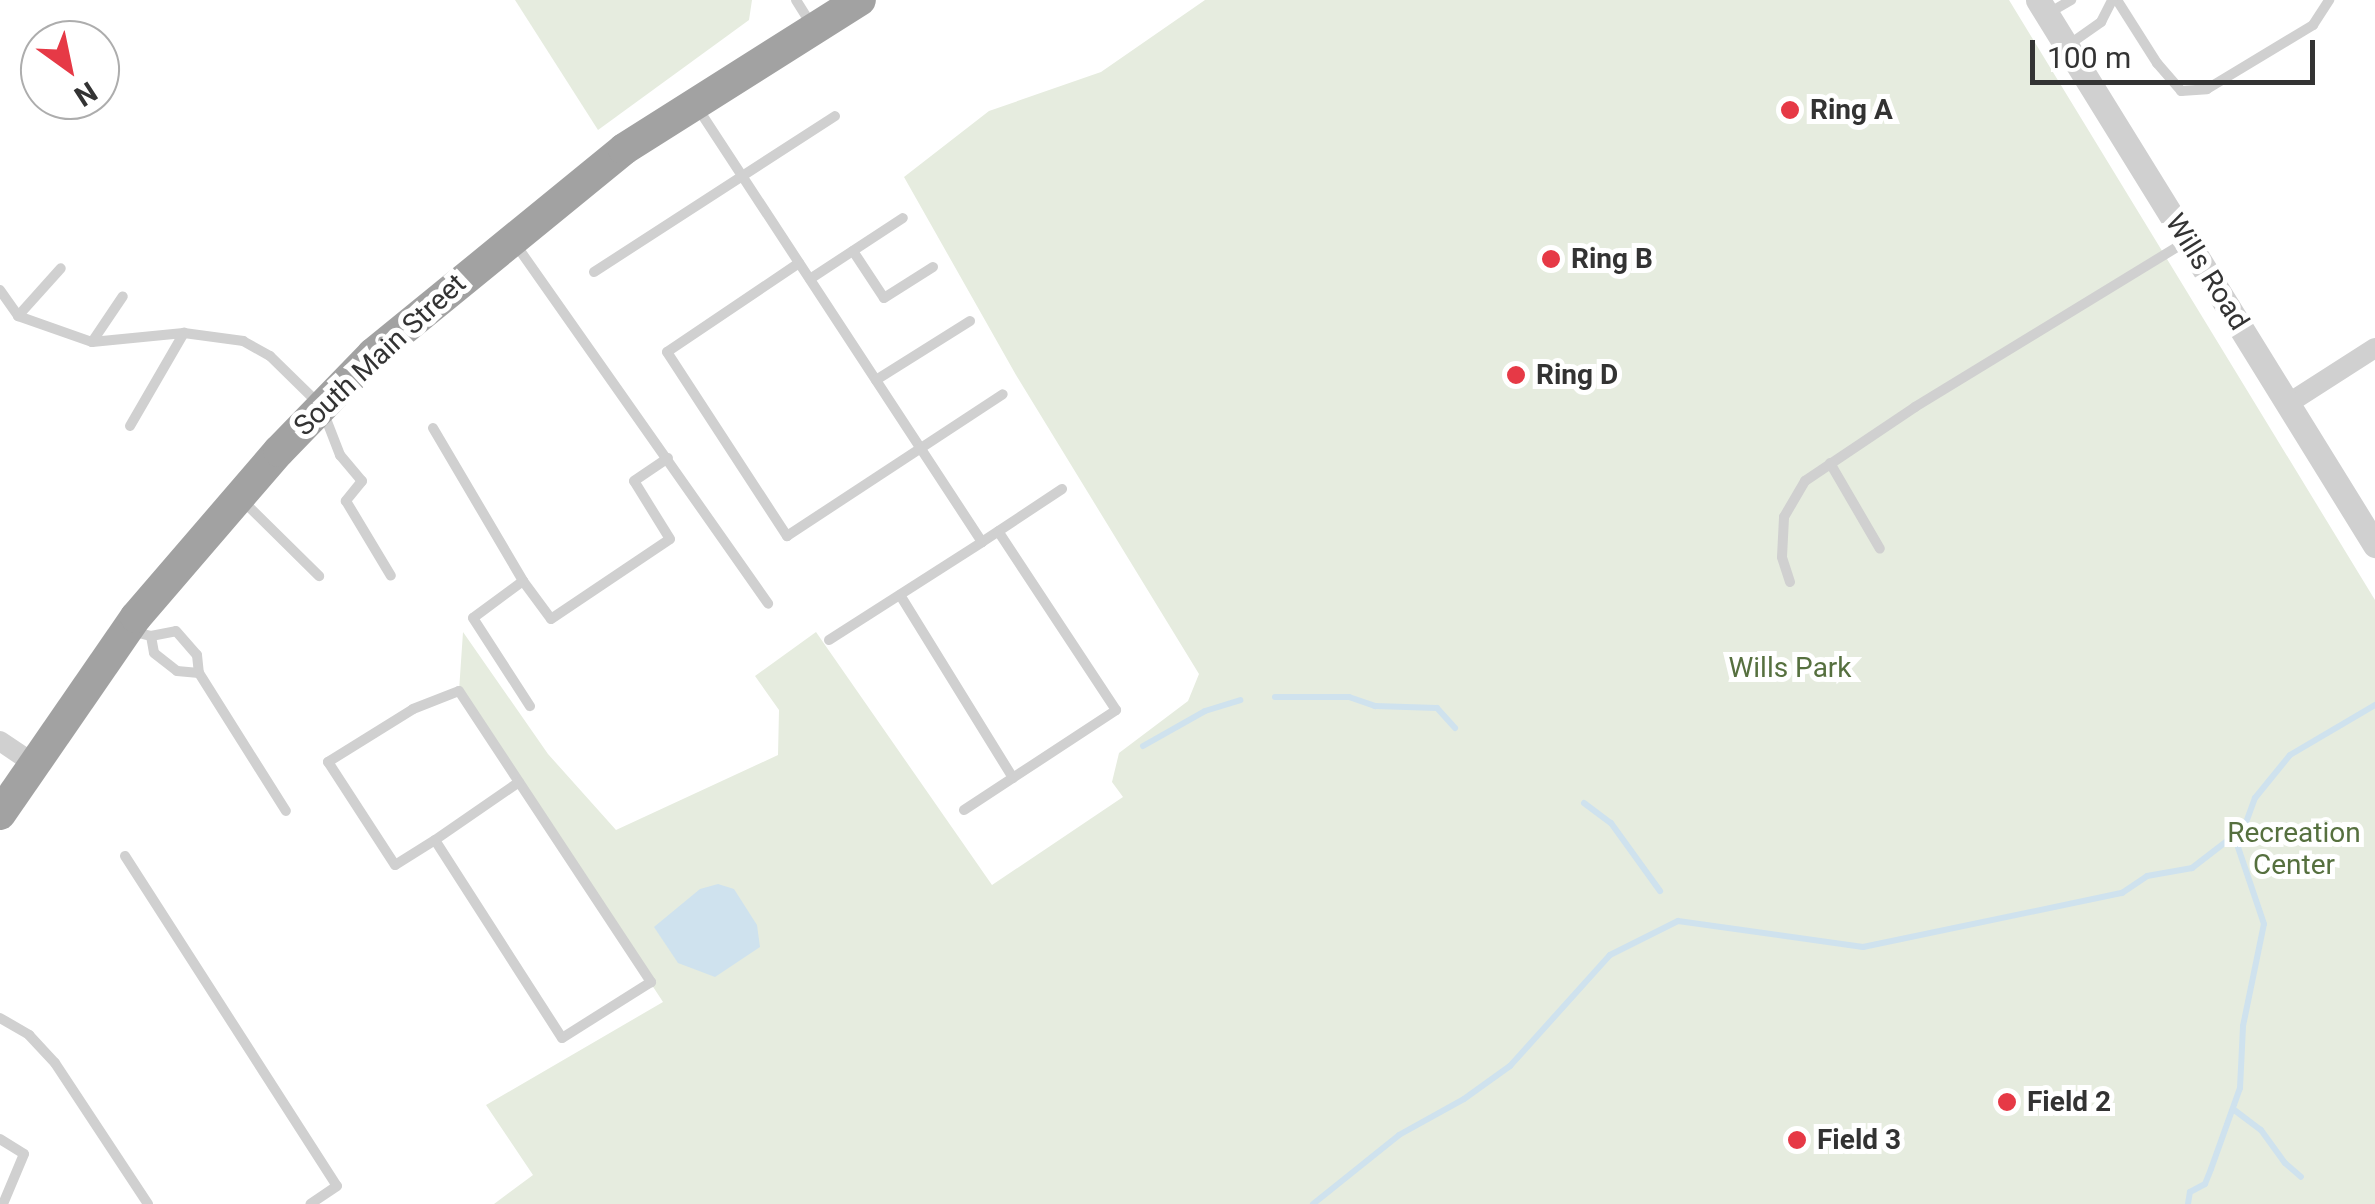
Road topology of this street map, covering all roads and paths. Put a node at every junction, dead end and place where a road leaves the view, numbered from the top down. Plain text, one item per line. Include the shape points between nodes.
1 (860, 0) edge
2 (2071, 0) edge
3 (2114, 0) edge
4 (2329, 0) edge
5 (2042, 7) edge
6 (805, 14) edge
7 (2067, 46) junction
8 (694, 102) junction
9 (835, 116) dead end
10 (743, 176) junction
11 (903, 218) dead end
12 (510, 238) junction
13 (2188, 241) junction
14 (852, 252) junction
15 (800, 263) junction
16 (932, 267) dead end
17 (61, 268) dead end
18 (594, 272) dead end
19 (810, 279) junction
20 (0, 290) edge
21 (123, 296) dead end
22 (18, 316) junction
23 (970, 321) dead end
24 (184, 333) junction
25 (92, 342) junction
26 (2375, 348) edge
27 (876, 380) junction
28 (1003, 394) dead end
29 (2288, 403) junction
30 (320, 406) junction
31 (130, 426) dead end
32 (434, 428) dead end
33 (921, 448) junction
34 (668, 458) junction
35 (1830, 462) junction
36 (1062, 488) dead end
37 (239, 497) junction
38 (998, 531) junction
39 (982, 542) junction
40 (2375, 545) edge
41 (1880, 549) dead end
42 (319, 576) dead end
43 (391, 576) dead end
44 (523, 582) junction
45 (1790, 582) dead end
46 (900, 595) junction
47 (768, 604) dead end
48 (140, 633) junction
49 (830, 640) dead end
50 (199, 674) junction
51 (530, 706) dead end
52 (0, 741) edge
53 (33, 763) junction
54 (1013, 778) junction
55 (519, 782) junction
56 (286, 810) dead end
57 (964, 810) dead end
58 (0, 814) edge
59 (435, 840) junction
60 (125, 856) dead end
61 (0, 1018) edge
62 (0, 1139) edge
63 (3, 1204) edge
64 (148, 1204) edge
65 (310, 1204) edge

1 - 6 highway, South Main Street
2 - 5 lane
3 - 4 lane via 2181,91 2207,89 2313,25
3 - 7 lane via 2101,22
5 - 7 street, Wills Road
6 - 8 highway, South Main Street
7 - 13 street, Wills Road
8 - 10 lane
8 - 12 highway, South Main Street
9 - 10 lane
10 - 15 lane
10 - 18 lane
11 - 14 lane
12 - 30 highway, South Main Street
12 - 34 lane
13 - 29 street, Wills Road
13 - 35 lane
14 - 16 lane via 884,298
14 - 19 lane
15 - 19 lane
15 - 33 lane via 667,352 787,536
17 - 22 lane
19 - 27 lane
20 - 22 lane
21 - 25 lane
22 - 25 lane
23 - 27 lane
24 - 25 lane
24 - 30 lane via 243,341 270,356
24 - 31 lane
26 - 29 street
27 - 33 lane
28 - 33 lane
29 - 40 street, Wills Road
30 - 37 highway, South Main Street
30 - 43 lane via 340,455 362,481 346,501
32 - 44 lane
33 - 39 lane
34 - 44 lane via 634,481 670,539 551,619
34 - 47 lane
35 - 41 lane
35 - 45 lane via 1789,503 1781,538
36 - 38 lane
37 - 42 lane
37 - 48 highway, South Main Street
38 - 39 lane
38 - 54 lane via 1116,710
39 - 46 lane
44 - 51 lane via 473,618
46 - 49 lane
46 - 54 lane
48 - 50 lane via 177,671
48 - 50 lane via 176,632 198,654
48 - 53 highway, South Main Street
50 - 56 lane
52 - 53 street
53 - 58 highway, South Main Street
54 - 57 lane
55 - 59 lane
55 - 59 lane via 459,691 412,708 328,762 395,864
55 - 59 lane via 652,982 562,1038
60 - 65 lane via 337,1186
61 - 64 lane via 29,1035 55,1063
62 - 63 lane via 24,1154

